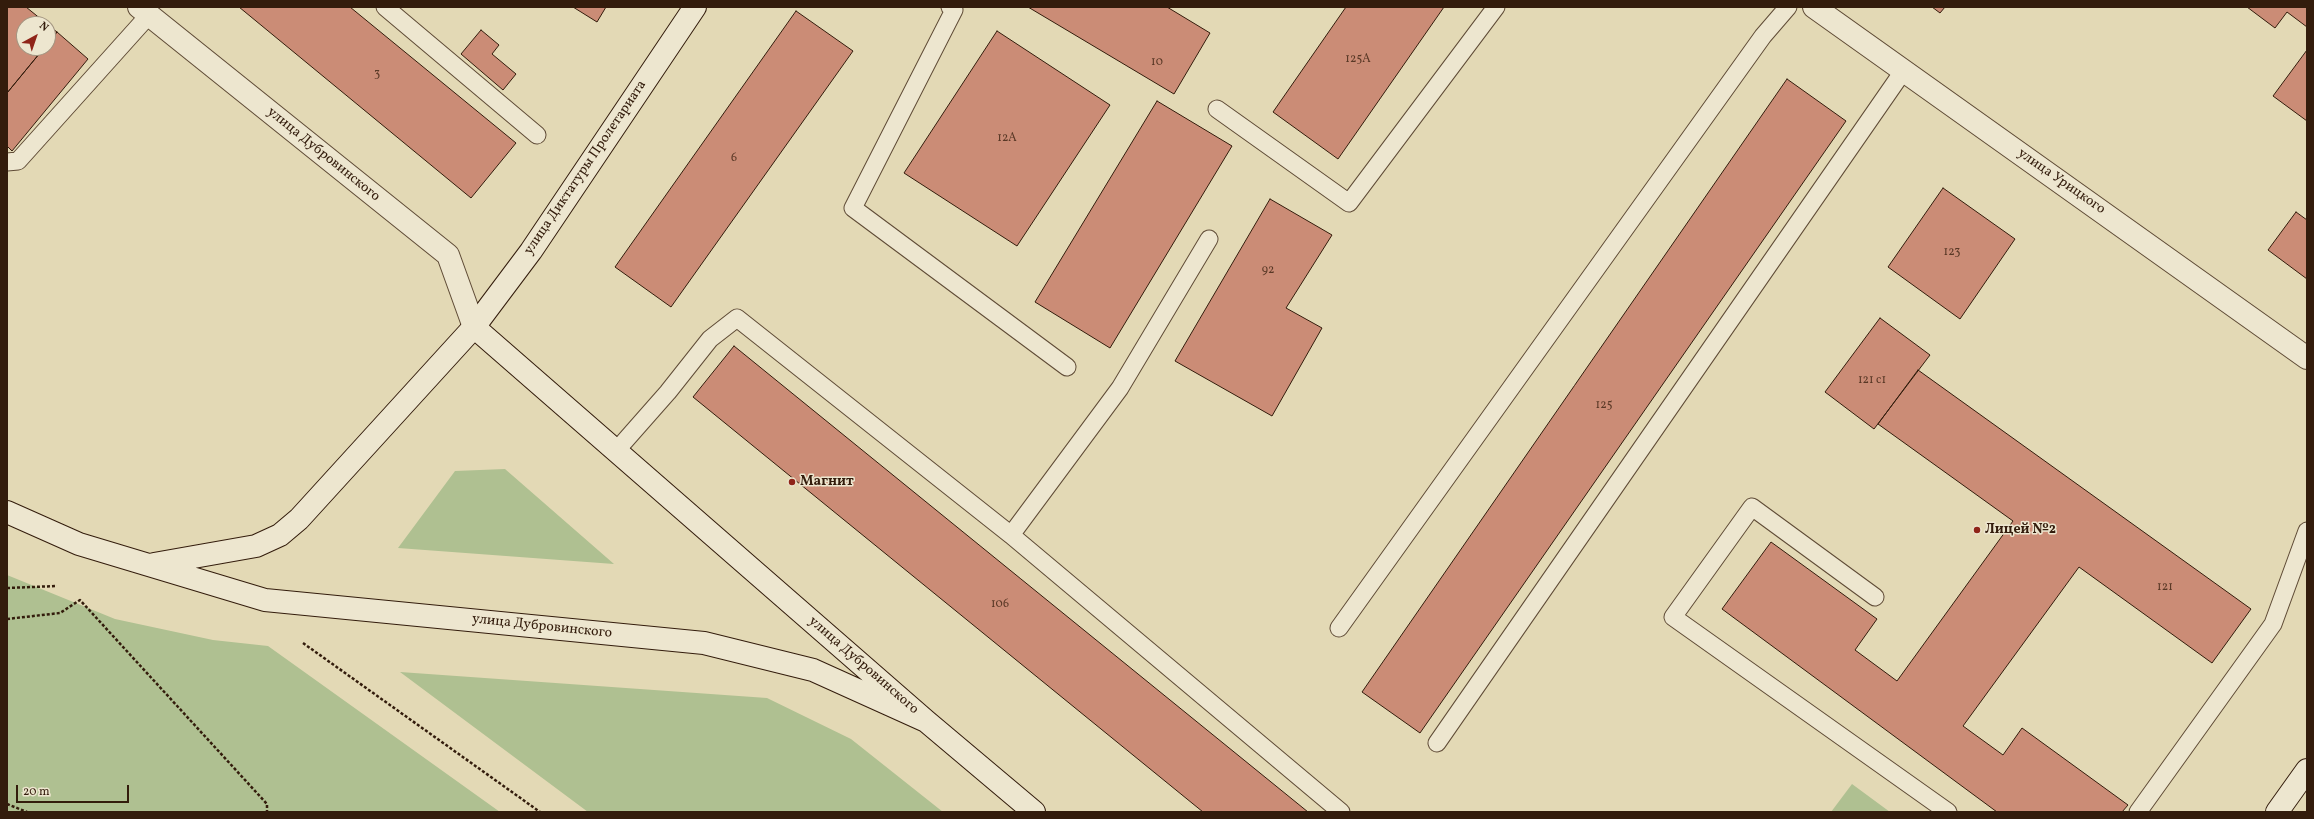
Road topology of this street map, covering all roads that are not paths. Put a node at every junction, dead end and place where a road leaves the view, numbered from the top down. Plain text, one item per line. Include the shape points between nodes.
1 (385, 7) edge
2 (695, 7) edge
3 (950, 7) edge
4 (1496, 7) edge
5 (1788, 7) edge
6 (1819, 8) edge
7 (144, 11) edge
8 (1904, 70) junction
9 (1217, 109) dead end
10 (537, 135) dead end
11 (7, 162) edge
12 (1209, 238) dead end
13 (474, 327) junction
14 (2307, 358) edge
15 (1067, 367) dead end
16 (616, 451) junction
17 (7, 512) edge
18 (2307, 531) edge
19 (1011, 535) junction
20 (149, 565) junction
21 (1875, 597) dead end
22 (1339, 628) dead end
23 (926, 721) junction
24 (1437, 743) dead end
25 (2307, 770) edge
26 (1034, 812) edge
27 (1341, 812) edge
28 (1948, 812) edge
29 (2138, 812) edge
30 (2277, 812) edge

1 - 10 lane
2 - 13 main road, улица Диктатуры Пролетариата via 531,252
3 - 15 lane via 954,10 853,208
4 - 9 lane via 1349,203
5 - 22 lane via 1763,36
6 - 8 main road, улица Урицкого
7 - 11 lane via 18,161
7 - 13 main road, улица Дубровинского via 448,255
8 - 14 main road, улица Урицкого
8 - 24 lane
12 - 19 lane via 1120,388
13 - 16 main road, улица Дубровинского
13 - 20 main road, улица Дубровинского via 299,520 280,535 256,546
16 - 19 lane via 710,339 738,318
16 - 23 main road, улица Дубровинского
17 - 20 main road, улица Дубровинского via 79,544
18 - 29 lane via 2273,624
19 - 27 lane
20 - 23 main road, улица Дубровинского via 265,600 704,643 813,670
21 - 28 lane via 1752,508 1673,617
23 - 26 main road, улица Дубровинского
25 - 30 main road

